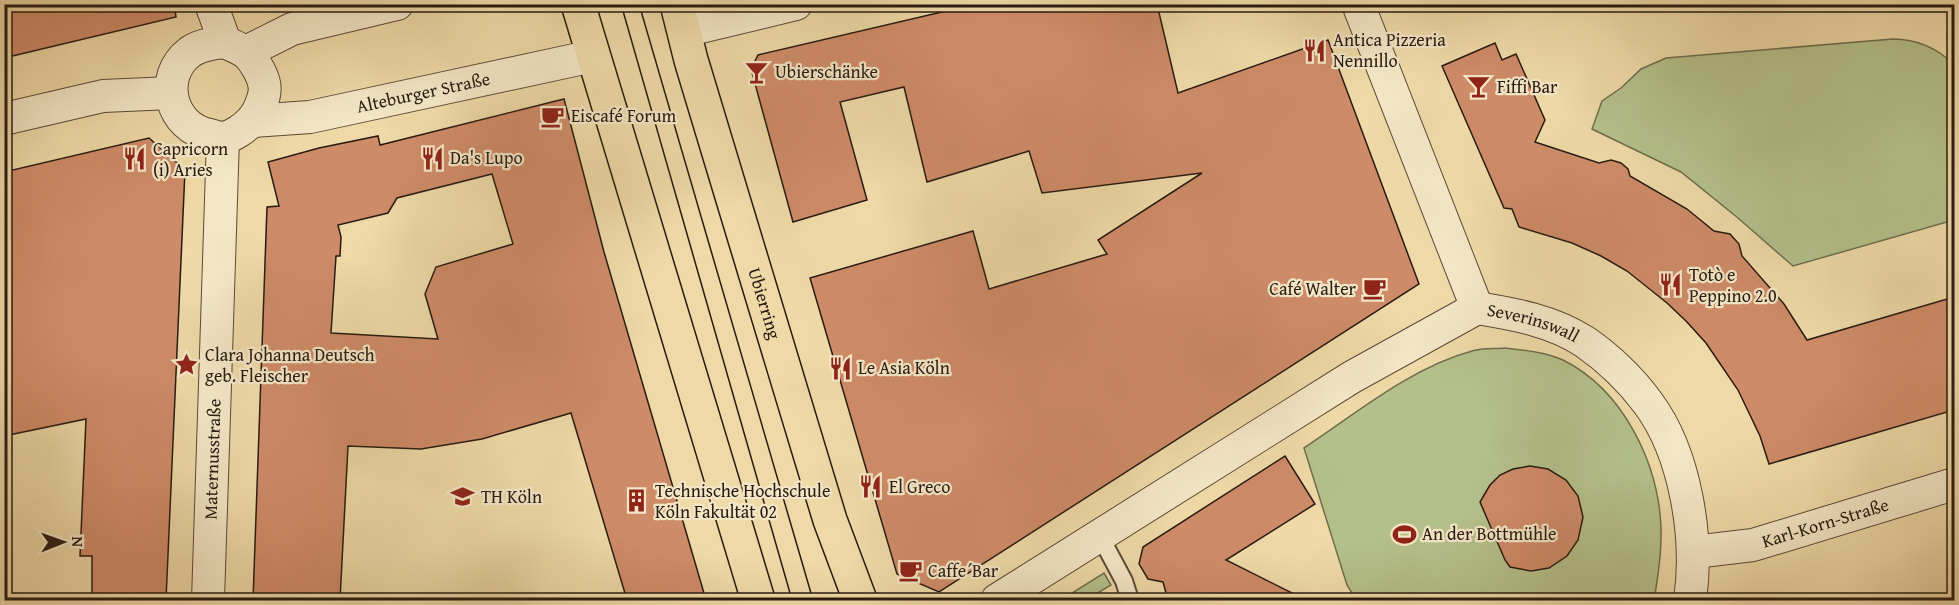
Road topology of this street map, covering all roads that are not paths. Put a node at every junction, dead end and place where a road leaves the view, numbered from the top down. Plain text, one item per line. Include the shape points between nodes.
1 (211, 4) edge
2 (397, 4) edge
3 (578, 4) edge
4 (796, 4) edge
5 (1358, 4) edge
6 (681, 18) edge
7 (235, 47) junction
8 (593, 56) junction
9 (171, 93) junction
10 (4, 119) edge
11 (252, 121) junction
12 (223, 138) junction
13 (1476, 308) junction
14 (1954, 484) edge
15 (1100, 536) junction
16 (1694, 552) junction
17 (208, 600) edge
18 (758, 600) edge
19 (860, 600) edge
20 (997, 600) edge
21 (1130, 600) edge
22 (1690, 600) edge

1 - 7 street
2 - 7 street
3 - 8 main road
4 - 6 street
5 - 13 street, Severinswall
6 - 19 main road, Ubierring via 830,520
7 - 9 street via 211,43 191,51 171,80
7 - 11 street via 252,59 264,84 260,107
8 - 11 street, Alteburger Straße via 310,117
8 - 18 main road
9 - 10 street via 103,96
9 - 12 street via 176,112 187,126 201,134
11 - 12 street, Alteburger Straße
12 - 17 street, Maternusstraße
13 - 15 street via 1352,377
13 - 16 street, Severinswall via 1548,324 1584,342 1618,369 1648,403 1671,443 1686,496
14 - 16 street, Karl-Korn-Straße via 1753,545
15 - 20 street
15 - 21 lane
16 - 22 street, Severinswall

